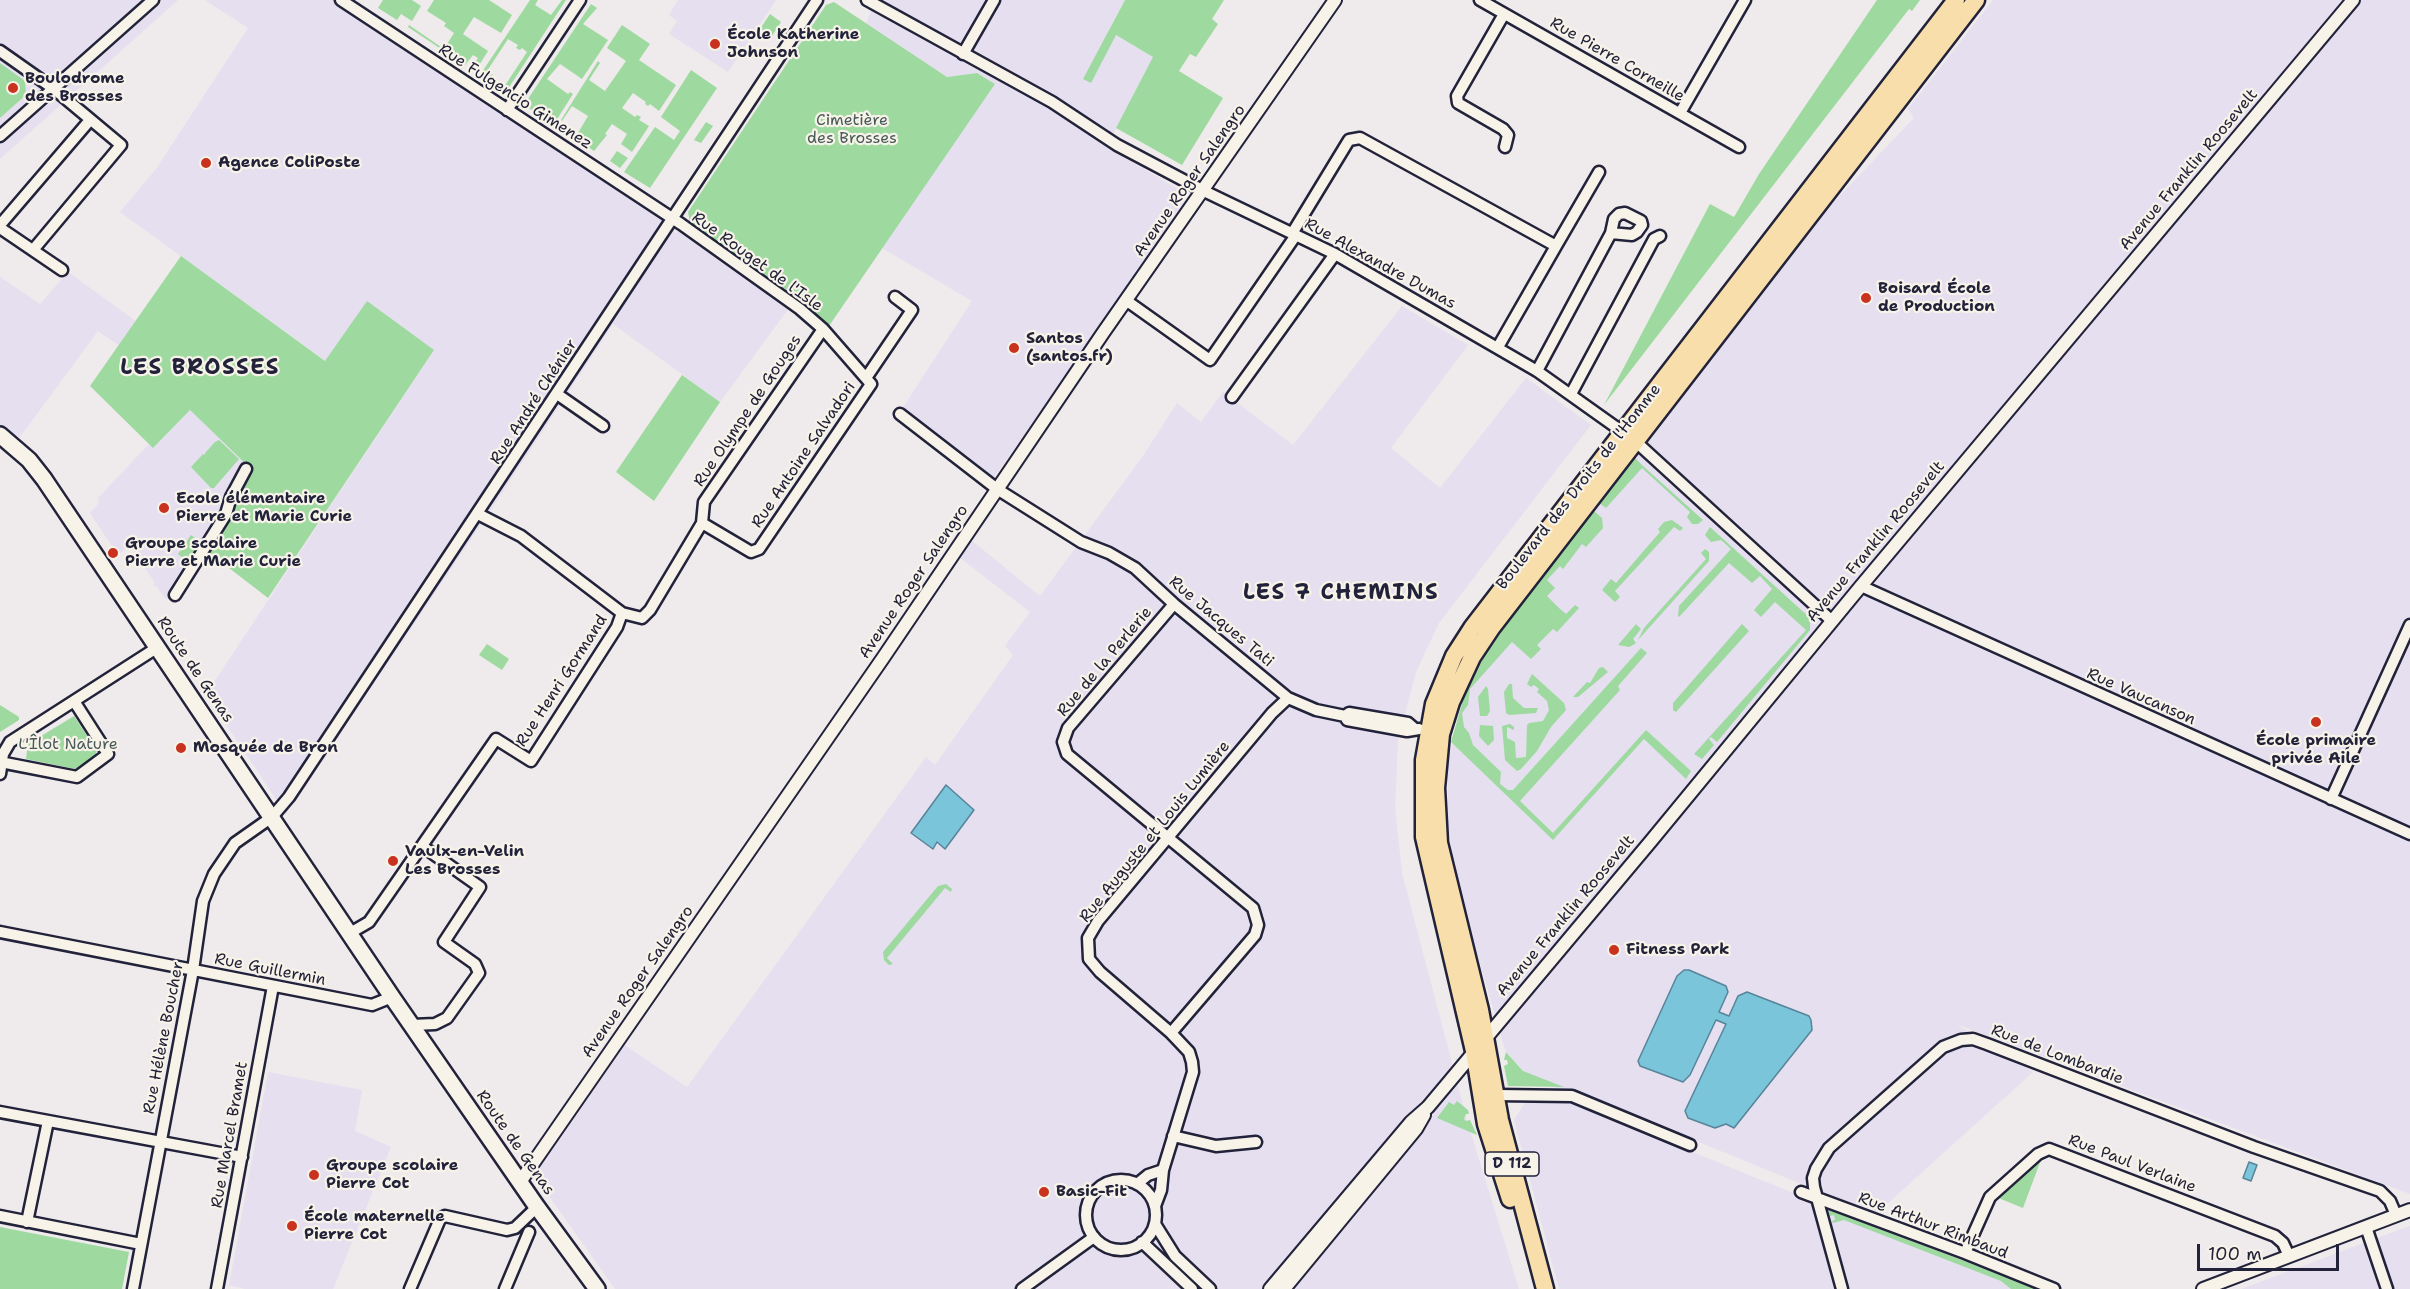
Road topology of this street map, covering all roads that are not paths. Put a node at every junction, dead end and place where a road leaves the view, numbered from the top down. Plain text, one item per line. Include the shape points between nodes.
1 (153, 0) edge
2 (342, 0) edge
3 (580, 0) edge
4 (817, 0) edge
5 (867, 0) edge
6 (994, 0) edge
7 (1335, 0) edge
8 (1480, 0) edge
9 (1745, 0) edge
10 (1956, 0) edge
11 (1976, 0) edge
12 (2353, 0) edge
13 (1504, 14) junction
14 (0, 51) edge
15 (963, 54) junction
16 (54, 89) junction
17 (507, 110) junction
18 (1680, 114) junction
19 (90, 120) junction
20 (0, 136) edge
21 (1505, 147) dead end
22 (1738, 147) dead end
23 (1599, 172) dead end
24 (1204, 191) junction
25 (673, 219) junction
26 (0, 227) edge
27 (1611, 233) dead end
28 (1295, 234) junction
29 (1660, 236) dead end
30 (1556, 246) junction
31 (33, 250) junction
32 (1335, 254) junction
33 (62, 270) dead end
34 (895, 297) dead end
35 (1127, 301) junction
36 (823, 329) junction
37 (1498, 347) junction
38 (1537, 370) junction
39 (868, 381) junction
40 (557, 394) junction
41 (1571, 394) junction
42 (1233, 397) dead end
43 (900, 414) dead end
44 (603, 426) dead end
45 (0, 435) edge
46 (1629, 436) junction
47 (246, 469) dead end
48 (997, 489) junction
49 (478, 514) junction
50 (702, 523) junction
51 (1861, 586) junction
52 (175, 595) dead end
53 (1173, 604) junction
54 (622, 613) junction
55 (1832, 621) junction
56 (2410, 625) edge
57 (158, 647) junction
58 (1288, 698) junction
59 (74, 701) junction
60 (1428, 731) junction
61 (1, 762) edge
62 (0, 774) edge
63 (2331, 799) junction
64 (272, 817) junction
65 (2410, 834) edge
66 (1169, 837) junction
67 (422, 846) junction
68 (0, 932) edge
69 (350, 933) junction
70 (193, 970) junction
71 (273, 986) junction
72 (392, 997) junction
73 (412, 1026) junction
74 (1171, 1033) junction
75 (1485, 1038) junction
76 (1474, 1051) junction
77 (1497, 1095) junction
78 (1428, 1107) junction
79 (0, 1112) edge
80 (48, 1121) junction
81 (1173, 1136) junction
82 (1256, 1142) dead end
83 (160, 1143) junction
84 (1690, 1145) dead end
85 (242, 1157) junction
86 (1163, 1170) junction
87 (520, 1182) junction
88 (1137, 1184) junction
89 (1801, 1192) dead end
90 (1817, 1198) junction
91 (1155, 1206) junction
92 (537, 1207) junction
93 (2410, 1210) edge
94 (2396, 1215) junction
95 (0, 1216) edge
96 (27, 1222) junction
97 (1155, 1224) junction
98 (2366, 1227) junction
99 (529, 1233) dead end
100 (1094, 1237) junction
101 (1142, 1242) junction
102 (141, 1244) junction
103 (1965, 1253) junction
104 (2289, 1256) junction
105 (594, 1286) edge
106 (133, 1289) edge
107 (218, 1289) edge
108 (410, 1289) edge
109 (505, 1289) edge
110 (1022, 1289) edge
111 (1192, 1289) edge
112 (1210, 1289) edge
113 (1270, 1289) edge
114 (1284, 1289) edge
115 (1536, 1289) edge
116 (1545, 1289) edge
117 (1842, 1289) edge
118 (2054, 1289) edge
119 (2203, 1289) edge
120 (2387, 1289) edge

1 - 16 street
2 - 17 street, Rue Fulgencio Gimenez
3 - 17 street
4 - 25 street, Rue André Chénier
5 - 15 street, Rue Alexandre Dumas
6 - 15 street
7 - 24 street, Avenue Roger Salengro
8 - 13 street, Rue Pierre Corneille
9 - 18 street
10 - 46 main road, Boulevard des Droits de l'Homme
11 - 46 main road, Boulevard des Droits de l'Homme
12 - 51 street, Avenue Franklin Roosevelt
13 - 18 street, Rue Pierre Corneille
13 - 21 street via 1457,96 1458,103 1503,129 1508,135
14 - 16 street
15 - 24 street, Rue Alexandre Dumas via 1052,102 1117,145
16 - 19 street
16 - 20 street
17 - 25 street, Rue Fulgencio Gimenez
18 - 22 street, Rue Pierre Corneille
19 - 26 street
19 - 31 street via 121,145
23 - 30 street
24 - 28 street, Rue Alexandre Dumas
24 - 35 street, Avenue Roger Salengro
25 - 36 street, Rue Rouget de l'Isle
25 - 40 street, Rue André Chénier
26 - 31 street
27 - 38 street
28 - 30 street via 1349,141 1360,138
28 - 32 street, Rue Alexandre Dumas
28 - 35 street via 1210,360
29 - 41 street via 1654,239
30 - 37 street
31 - 33 street
32 - 37 street, Rue Alexandre Dumas
32 - 42 street
34 - 39 street via 912,310
35 - 48 street, Avenue Roger Salengro
36 - 39 street, Rue Rouget de l'Isle
36 - 50 street, Rue Olympe de Gouges via 704,502
37 - 38 street, Rue Alexandre Dumas
38 - 41 street, Rue Alexandre Dumas
39 - 50 street, Rue Antoine Salvadori via 759,549 751,552
40 - 44 street
40 - 49 street, Rue André Chénier
41 - 46 street, Rue Alexandre Dumas
43 - 48 street
45 - 57 main road, Route de Genas via 29,460 44,480
46 - 55 street, Rue Alexandre Dumas
46 - 60 main road, Boulevard des Droits de l'Homme via 1481,642 1455,692
47 - 52 street via 226,514
48 - 53 street, Rue Jacques Tati via 1081,542 1134,568
48 - 87 street, Avenue Roger Salengro
49 - 54 street, Rue Henri Gormand via 521,536
49 - 64 street, Rue André Chénier
50 - 54 street, Rue Olympe de Gouges via 650,610 642,618
51 - 55 street, Avenue Franklin Roosevelt
51 - 63 street, Rue Vaucanson
53 - 58 street, Rue Jacques Tati
53 - 66 street, Rue de la Perlerie via 1068,728 1063,742 1067,754
54 - 67 street, Rue Henri Gormand via 612,635 531,761 496,739
55 - 75 street, Avenue Franklin Roosevelt
56 - 63 street
57 - 59 street
57 - 64 main road, Route de Genas
58 - 60 street, Rue Jacques Tati via 1316,710 1345,716 1347,720
58 - 66 street, Rue Auguste et Louis Lumière
59 - 61 street via 9,742
59 - 61 street via 108,754 77,777
60 - 75 main road, Boulevard des Droits de l'Homme via 1439,843
60 - 76 main road, Boulevard des Droits de l'Homme via 1423,782 1424,837
61 - 62 street
63 - 65 street, Rue Vaucanson
64 - 69 main road, Route de Genas
64 - 70 street, Rue Hélène Boucher via 235,843 214,874 203,902
66 - 74 street, Rue Auguste et Louis Lumière via 1088,938 1089,959 1100,972
66 - 74 street via 1253,908 1258,925 1255,935
67 - 69 street via 369,922
67 - 73 street via 480,887 444,942 475,964 479,973 447,1018 435,1024
68 - 70 street, Rue Guillermin
69 - 72 main road, Route de Genas
70 - 71 street, Rue Guillermin
70 - 83 street, Rue Hélène Boucher
71 - 72 street, Rue Guillermin via 372,1005
71 - 85 street, Rue Marcel Bramet
72 - 73 main road, Route de Genas
73 - 87 main road, Route de Genas
74 - 81 street, Rue Auguste et Louis Lumière via 1189,1052 1193,1072
75 - 76 street, Avenue Franklin Roosevelt
75 - 77 main road, D 112
76 - 78 street, Avenue Franklin Roosevelt
76 - 115 main road, D 112 via 1486,1124
77 - 84 street via 1572,1096
77 - 116 main road, D 112 via 1500,1120
78 - 113 street, Avenue Franklin Roosevelt via 1411,1122
78 - 114 street, Avenue Franklin Roosevelt via 1416,1129
79 - 80 street
80 - 83 street
80 - 96 street
81 - 82 street via 1216,1146
81 - 86 street, Rue Auguste et Louis Lumière
83 - 85 street
83 - 102 street, Rue Hélène Boucher
85 - 107 street, Rue Marcel Bramet
86 - 88 street
86 - 91 street, Rue Auguste et Louis Lumière
87 - 92 main road, Route de Genas
88 - 91 street via 1145,1189
88 - 100 street via 1122,1180 1097,1189 1086,1217
89 - 90 street, Rue Arthur Rimbaud
90 - 94 street, Rue de Lombardie via 1813,1178 1820,1159 1829,1149 1943,1047 1973,1039 2254,1148 2380,1191 2391,1201
90 - 103 street, Rue Arthur Rimbaud
90 - 117 street, Rue de Lombardie
91 - 97 street
92 - 105 main road, Route de Genas
92 - 108 street via 515,1228 507,1230 445,1216
93 - 94 street
94 - 98 street
95 - 96 street
96 - 102 street
97 - 101 street
97 - 112 street via 1175,1256
98 - 104 street
98 - 120 street
99 - 109 street
100 - 101 street via 1122,1250
100 - 110 street
101 - 111 street
102 - 106 street, Rue Hélène Boucher
103 - 104 street, Rue Paul Verlaine via 1990,1197 2038,1154 2049,1149 2275,1236
103 - 118 street, Rue Arthur Rimbaud
104 - 119 street

